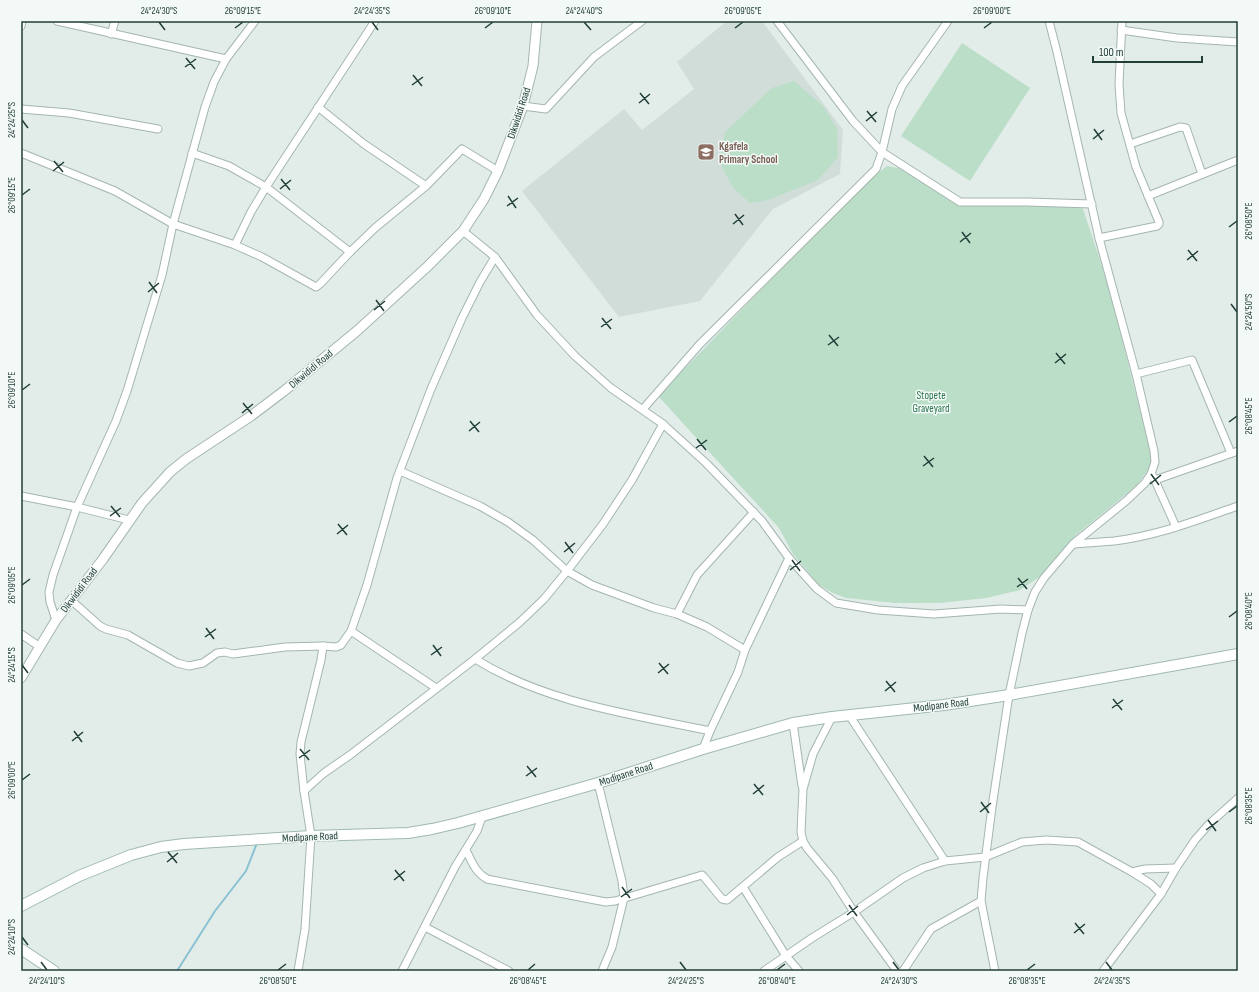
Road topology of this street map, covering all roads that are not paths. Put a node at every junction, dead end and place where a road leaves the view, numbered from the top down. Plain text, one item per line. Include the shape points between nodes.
1 (22, 21) edge
2 (57, 21) edge
3 (115, 21) edge
4 (254, 21) edge
5 (375, 21) edge
6 (537, 21) edge
7 (642, 21) edge
8 (777, 21) edge
9 (948, 21) edge
10 (1048, 21) edge
11 (1122, 21) edge
12 (21, 26) edge
13 (1121, 30) junction
14 (111, 34) junction
15 (1238, 42) edge
16 (226, 59) junction
17 (523, 106) junction
18 (318, 107) junction
19 (21, 109) edge
20 (158, 129) dead end
21 (1130, 144) junction
22 (882, 152) junction
23 (21, 153) edge
24 (192, 153) junction
25 (1238, 160) edge
26 (498, 171) junction
27 (1202, 174) junction
28 (426, 186) junction
29 (266, 187) junction
30 (1148, 196) junction
31 (1092, 204) junction
32 (173, 224) junction
33 (463, 231) junction
34 (1099, 238) junction
35 (234, 245) junction
36 (350, 252) junction
37 (495, 257) junction
38 (1136, 374) junction
39 (643, 409) junction
40 (663, 424) junction
41 (1235, 452) edge
42 (400, 471) junction
43 (1153, 477) junction
44 (21, 496) edge
45 (77, 506) junction
46 (1238, 506) edge
47 (754, 512) junction
48 (130, 520) junction
49 (1176, 527) junction
50 (1074, 544) junction
51 (789, 558) junction
52 (567, 571) junction
53 (71, 600) junction
54 (1028, 610) junction
55 (677, 614) junction
56 (56, 620) junction
57 (351, 631) junction
58 (21, 634) edge
59 (323, 646) junction
60 (40, 647) junction
61 (745, 650) junction
62 (1238, 654) edge
63 (475, 659) junction
64 (21, 678) edge
65 (436, 688) junction
66 (1010, 695) junction
67 (848, 715) junction
68 (832, 717) junction
69 (793, 723) junction
70 (710, 731) junction
71 (704, 749) junction
72 (598, 783) junction
73 (803, 788) junction
74 (304, 791) junction
75 (1238, 798) edge
76 (482, 817) junction
77 (311, 836) junction
78 (803, 841) junction
79 (466, 850) junction
80 (985, 857) junction
81 (946, 861) junction
82 (1176, 868) junction
83 (1132, 872) junction
84 (743, 887) junction
85 (1161, 894) junction
86 (624, 898) junction
87 (981, 901) junction
88 (21, 906) edge
89 (854, 912) junction
90 (425, 927) junction
91 (21, 949) edge
92 (786, 956) junction
93 (54, 971) edge
94 (298, 971) edge
95 (402, 971) edge
96 (509, 971) edge
97 (602, 971) edge
98 (764, 971) edge
99 (799, 971) edge
100 (897, 971) edge
101 (903, 971) edge
102 (996, 971) edge
103 (1103, 971) edge

1 - 12 street
2 - 14 street
3 - 14 street
4 - 16 street
5 - 18 street
6 - 17 street, Dikwididi Road via 533,66
7 - 17 street via 594,57 546,109
8 - 22 street via 853,121
9 - 22 street via 902,86 892,109
10 - 31 street
11 - 13 street
13 - 15 street via 1177,38
13 - 21 street via 1121,113
14 - 16 street
16 - 24 street via 212,88
17 - 26 street, Dikwididi Road
18 - 28 street via 360,141
18 - 29 street
19 - 20 street via 69,112
21 - 27 street via 1180,127 1186,128
21 - 30 street
22 - 31 street via 960,202
22 - 39 street via 876,169 764,279
23 - 32 street via 115,191
24 - 29 street via 229,166
24 - 32 street
25 - 27 street
26 - 28 street via 462,149
26 - 33 street, Dikwididi Road via 484,199
27 - 30 street
28 - 36 street
29 - 35 street
29 - 36 street
30 - 34 street via 1159,224
31 - 34 street
32 - 35 street
32 - 45 street via 162,275 127,390 116,421
33 - 37 street
33 - 48 street, Dikwididi Road via 358,330 284,391 170,472
34 - 38 street
35 - 36 street via 262,257 316,287
37 - 39 street via 537,315 575,356 611,388
37 - 42 street via 480,282 450,346
38 - 41 street via 1194,362
38 - 43 street via 1154,451
39 - 40 street
40 - 47 street via 706,462
40 - 52 street via 632,480
41 - 43 street
42 - 52 street via 480,506 508,522 533,540
42 - 57 street
43 - 49 street
43 - 50 street
44 - 45 street
45 - 48 street
45 - 56 street via 49,592
46 - 49 street
47 - 51 street
47 - 55 street via 697,574
48 - 53 street, Dikwididi Road
49 - 50 street via 1114,541
50 - 54 street via 1044,578
51 - 54 street via 817,589 836,603 878,610 934,614 1001,609
51 - 61 street
52 - 55 street via 592,585
52 - 63 street via 544,599 520,622
53 - 56 street, Dikwididi Road
53 - 59 street via 100,626 128,635 177,663 189,666 202,663 217,653 233,654 284,647
54 - 66 street
55 - 61 street via 707,627
56 - 60 street, Dikwididi Road
57 - 59 street via 341,645
57 - 65 street
58 - 60 street
59 - 74 street via 301,742
60 - 64 street, Dikwididi Road
61 - 70 street via 738,672
62 - 66 main road, Modipane Road
63 - 65 street
63 - 70 street via 509,678 538,690 629,714
65 - 74 street
66 - 67 main road, Modipane Road via 944,706
66 - 80 street
67 - 68 main road, Modipane Road
67 - 81 street
68 - 69 main road, Modipane Road
68 - 73 street via 813,754
69 - 71 main road, Modipane Road
69 - 73 street
70 - 71 street
71 - 72 main road, Modipane Road
72 - 76 main road, Modipane Road
72 - 86 street
73 - 78 street
74 - 77 street
75 - 82 street via 1209,824
76 - 77 main road, Modipane Road via 418,832
76 - 79 street
77 - 88 main road, Modipane Road via 161,847 131,855 79,876
77 - 94 street via 305,930
78 - 84 street via 778,857
78 - 89 street
79 - 86 street via 475,870 487,879 606,902
79 - 90 street
80 - 81 street
80 - 83 street via 1022,842 1078,842
80 - 87 street
81 - 89 street via 903,878
82 - 83 street
82 - 85 street
83 - 85 street
84 - 86 street via 727,900 722,899 702,875
84 - 92 street
85 - 103 street
86 - 97 street via 612,947
87 - 101 street via 931,929
87 - 102 street
89 - 92 street
89 - 100 street
90 - 95 street
90 - 96 street
91 - 93 main road
92 - 98 street
92 - 99 street

